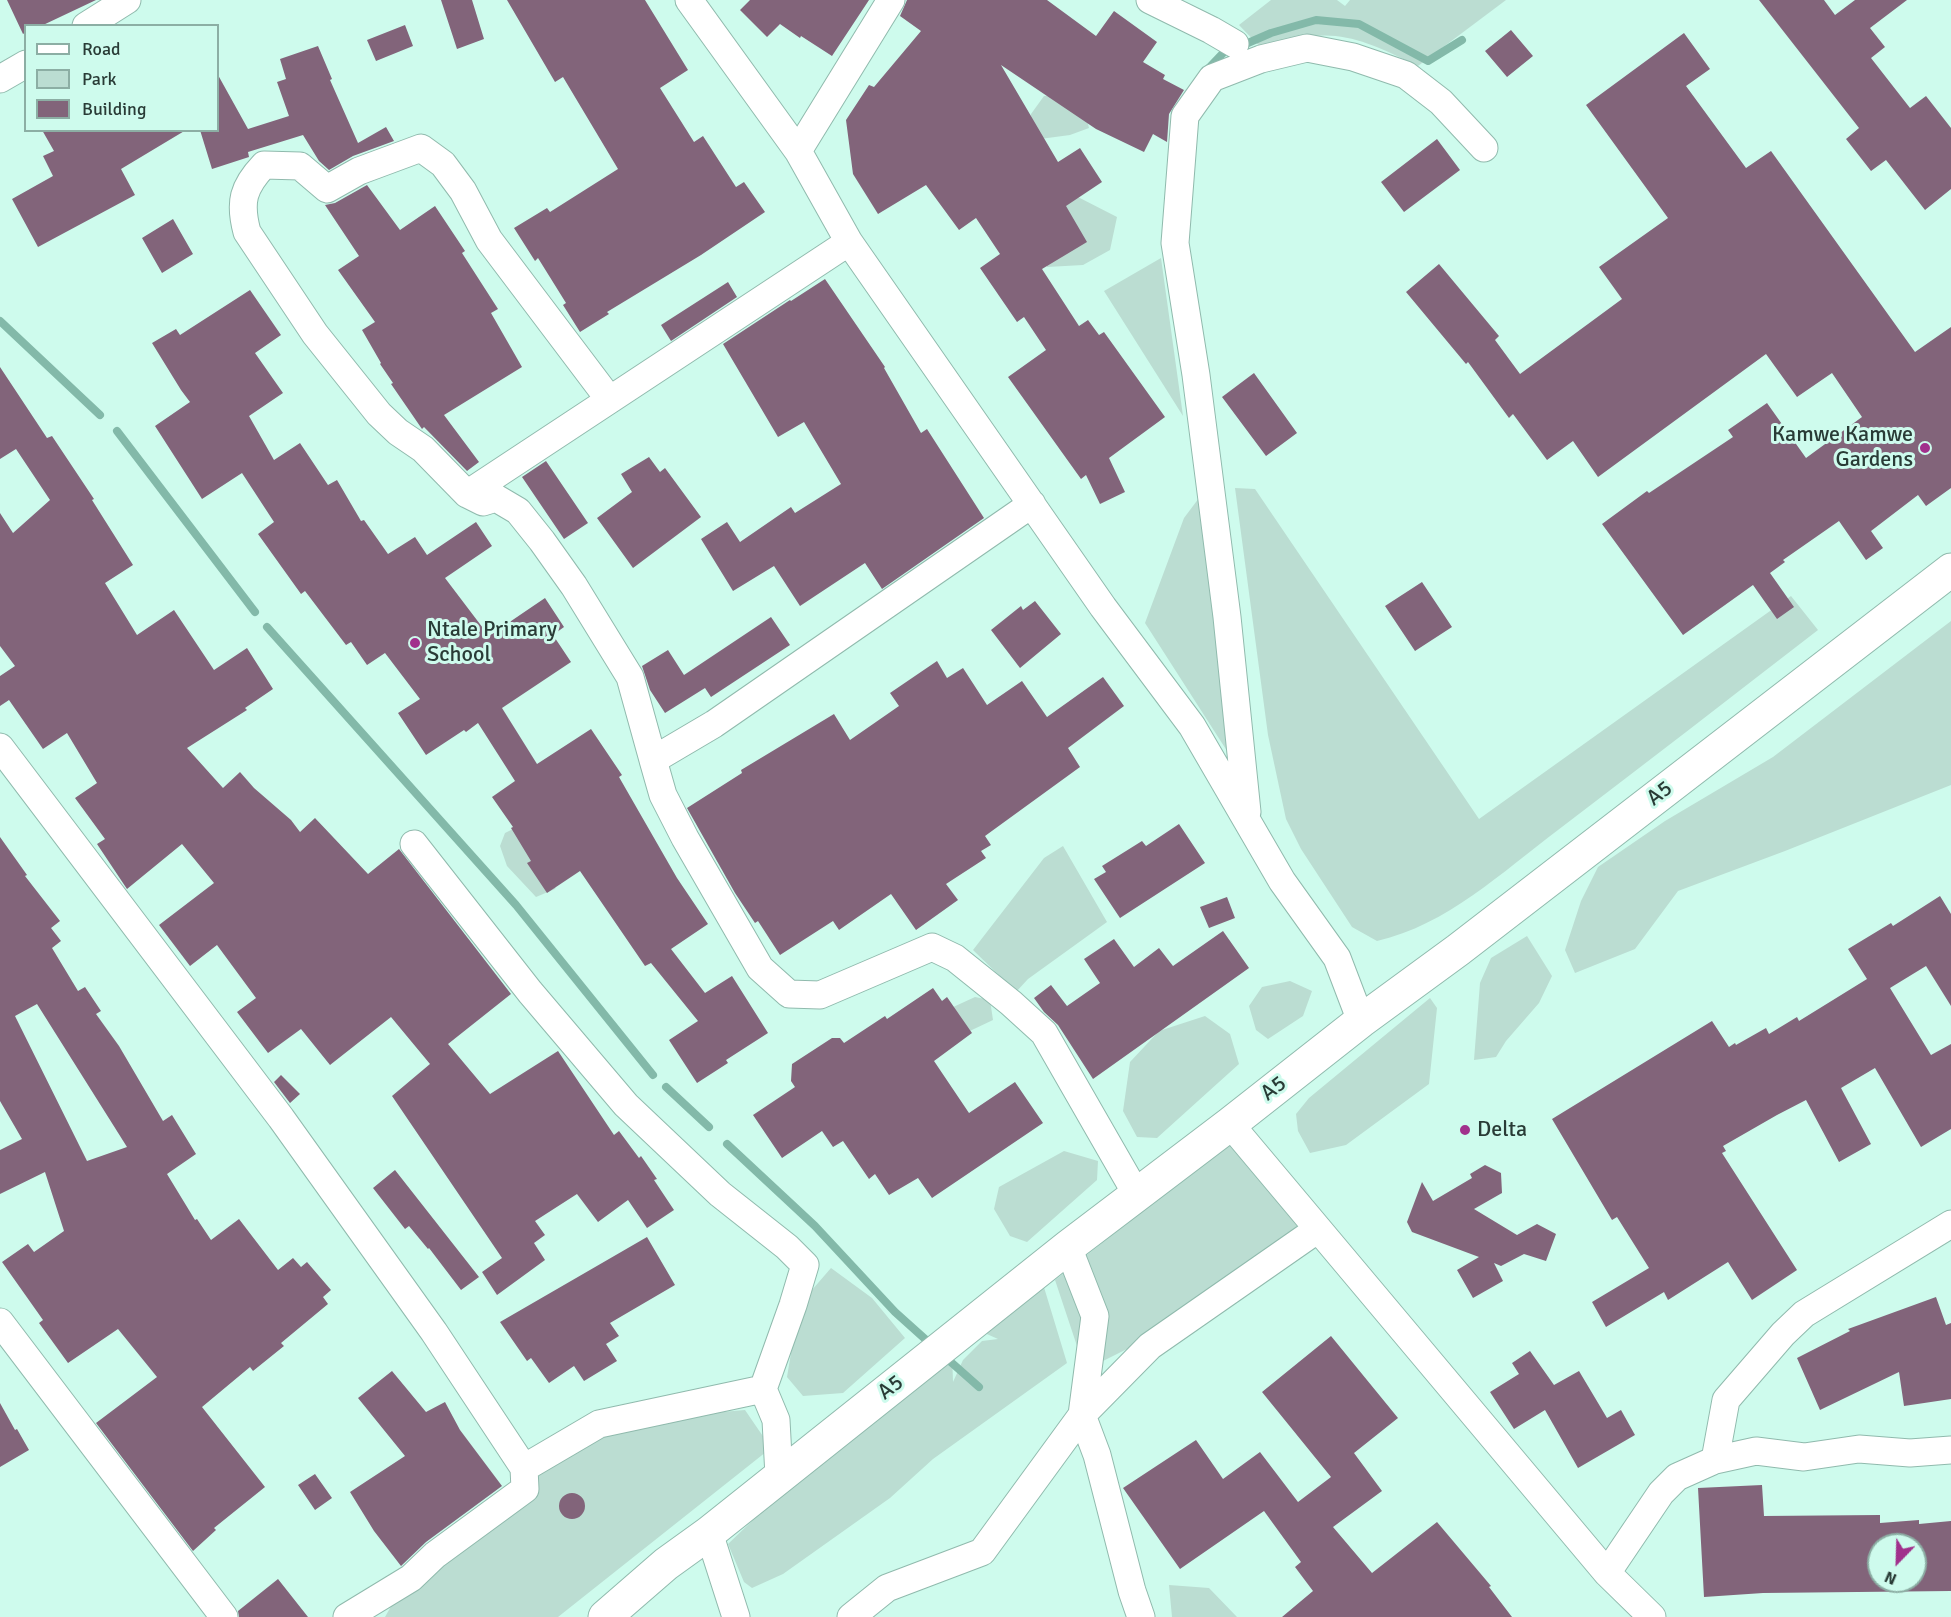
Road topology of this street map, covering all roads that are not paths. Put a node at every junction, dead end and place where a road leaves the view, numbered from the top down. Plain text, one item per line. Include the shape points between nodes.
1 (127, 0) edge
2 (689, 0) edge
3 (891, 0) edge
4 (1150, 0) edge
5 (90, 24) edge
6 (1235, 44) dead end
7 (24, 65) edge
8 (0, 80) edge
9 (1484, 148) dead end
10 (798, 151) junction
11 (849, 242) junction
12 (609, 399) junction
13 (466, 494) junction
14 (1032, 504) junction
15 (1951, 570) edge
16 (0, 747) edge
17 (653, 760) junction
18 (1248, 819) junction
19 (414, 844) dead end
20 (1362, 1021) junction
21 (1230, 1124) junction
22 (1137, 1196) junction
23 (1951, 1224) edge
24 (1318, 1229) junction
25 (1068, 1247) junction
26 (0, 1322) edge
27 (763, 1389) junction
28 (1082, 1415) junction
29 (1951, 1450) edge
30 (1715, 1460) junction
31 (524, 1468) junction
32 (779, 1476) junction
33 (709, 1533) junction
34 (1607, 1573) junction
35 (224, 1617) edge
36 (347, 1617) edge
37 (605, 1617) edge
38 (736, 1617) edge
39 (851, 1617) edge
40 (1141, 1617) edge
41 (1652, 1617) edge

1 - 5 street
2 - 10 street
3 - 10 street
4 - 6 street
7 - 8 street
9 - 18 street via 1442,102 1406,75 1353,57 1307,48 1261,59 1212,78 1185,116 1175,243 1227,617
10 - 11 street
11 - 12 street
11 - 14 street
12 - 13 street
12 - 13 street via 489,240 463,191 443,164 421,148 359,171 327,189 300,166 264,165 245,190 242,214 247,232 315,334 379,414 423,449
13 - 17 street via 483,502 496,498 518,511 574,586 630,677
14 - 17 street via 714,724
14 - 18 street via 1192,726
15 - 20 highway, A5 / A5
16 - 31 street via 281,1118 434,1332
17 - 22 street via 663,795 760,968 789,993 820,995 932,947 955,958 1044,1033
18 - 20 street via 1282,880 1337,958
19 - 27 street via 530,992 626,1105 720,1194 805,1265
20 - 21 highway, A5 / A5
21 - 22 highway, A5 / A5
21 - 24 street
22 - 25 highway, A5 / A5
23 - 30 street via 1804,1314 1783,1334 1726,1400
24 - 28 street via 1150,1346
24 - 34 street
25 - 28 street via 1095,1316
25 - 32 highway, A5 / A5
26 - 35 street
27 - 31 street via 599,1424
27 - 32 street via 776,1420
28 - 39 street via 982,1552 887,1588
28 - 40 street via 1097,1455
29 - 30 street via 1910,1453 1859,1449 1804,1456 1756,1451
30 - 34 street via 1677,1477 1661,1493
31 - 36 street via 525,1488 435,1555 411,1578
32 - 33 highway, A5 / A5
33 - 37 highway, A5 / A5
33 - 38 street
34 - 41 street

